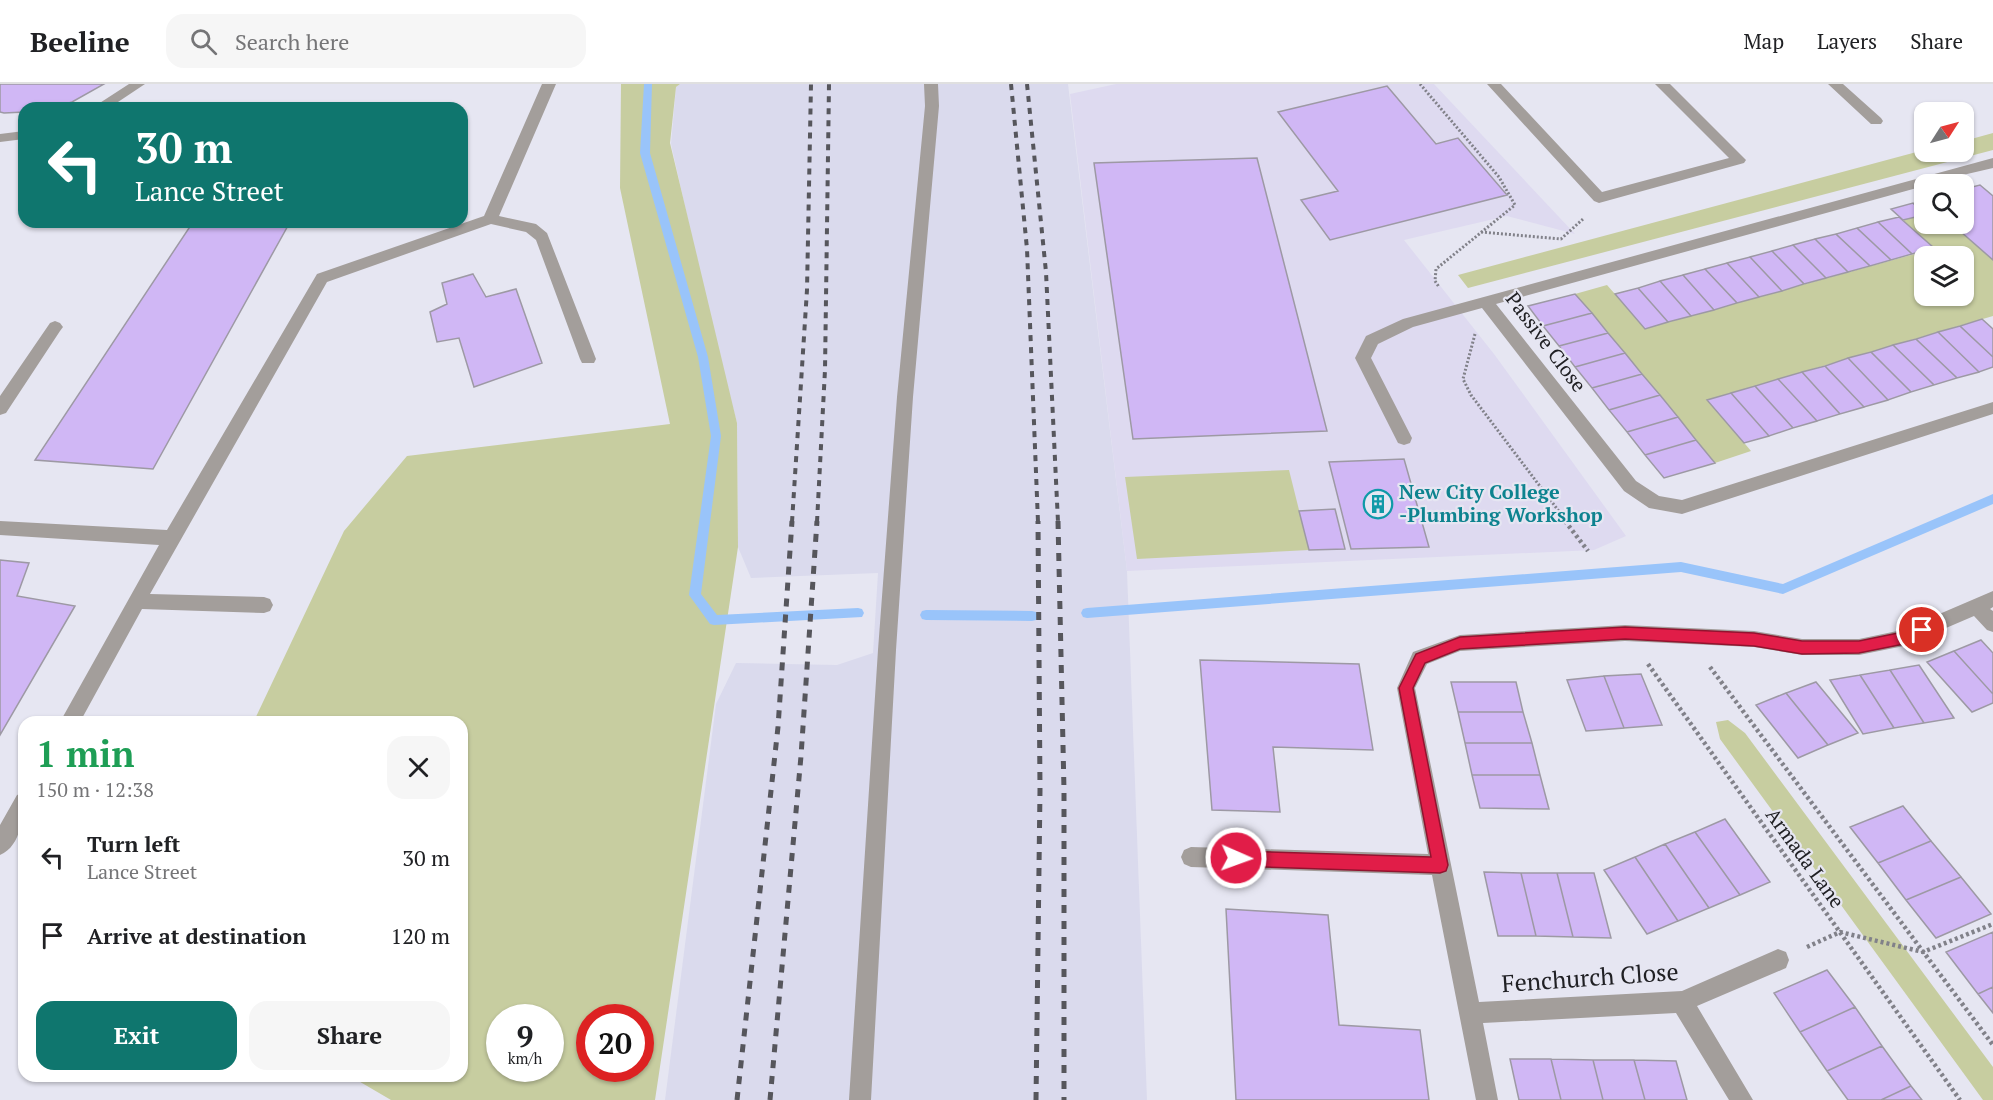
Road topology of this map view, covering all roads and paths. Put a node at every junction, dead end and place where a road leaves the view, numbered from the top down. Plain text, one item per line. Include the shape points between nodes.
1 (138, 84) edge
2 (549, 84) edge
3 (931, 84) edge
4 (1494, 84) edge
5 (1662, 84) edge
6 (1835, 84) edge
7 (109, 102) edge
8 (1876, 121) dead end
9 (18, 136) edge
10 (0, 138) edge
11 (1992, 165) edge
12 (1599, 198) junction
13 (490, 219) junction
14 (468, 227) edge
15 (464, 228) edge
16 (1480, 232) dead end
17 (1486, 302) junction
18 (55, 327) dead end
19 (588, 359) dead end
20 (0, 408) edge
21 (1993, 408) edge
22 (1404, 438) dead end
23 (0, 528) edge
24 (172, 538) junction
25 (136, 601) junction
26 (1985, 603) edge
27 (264, 605) dead end
28 (1993, 624) edge
29 (1625, 633) junction
30 (1686, 635) junction
31 (72, 716) edge
32 (18, 813) edge
33 (0, 845) edge
34 (1191, 857) dead end
35 (1440, 865) junction
36 (1993, 924) edge
37 (1840, 932) junction
38 (1923, 952) junction
39 (1778, 960) dead end
40 (1682, 1002) junction
41 (1471, 1013) junction
42 (1993, 1046) edge
43 (860, 1100) edge
44 (1487, 1100) edge
45 (1742, 1100) edge
46 (1960, 1100) edge

1 - 7 street
2 - 13 street
3 - 43 street via 887,639
4 - 12 street
5 - 12 street via 1739,160
6 - 8 street
9 - 10 street
11 - 17 street, Passive Close
12 - 16 path via 1584,219 1561,238
13 - 14 street
13 - 19 street via 531,228 542,237
15 - 24 street via 322,278
17 - 21 street, Passive Close via 1630,486 1655,503 1682,507
17 - 22 street via 1408,323 1372,340 1363,358
18 - 20 street
23 - 24 street
24 - 25 street
25 - 27 street
25 - 31 street
26 - 28 street
26 - 30 street via 1904,638 1859,647 1802,647 1754,639
29 - 30 street
29 - 35 street via 1460,643 1420,658 1406,688
29 - 37 path, Armada Lane
30 - 38 path, Armada Lane
32 - 33 street
34 - 35 street
35 - 41 street
36 - 38 path
37 - 38 path
37 - 46 path, Armada Lane
38 - 42 path, Armada Lane
39 - 40 street, Fenchurch Close
40 - 41 street, Fenchurch Close
40 - 45 street
41 - 44 street

